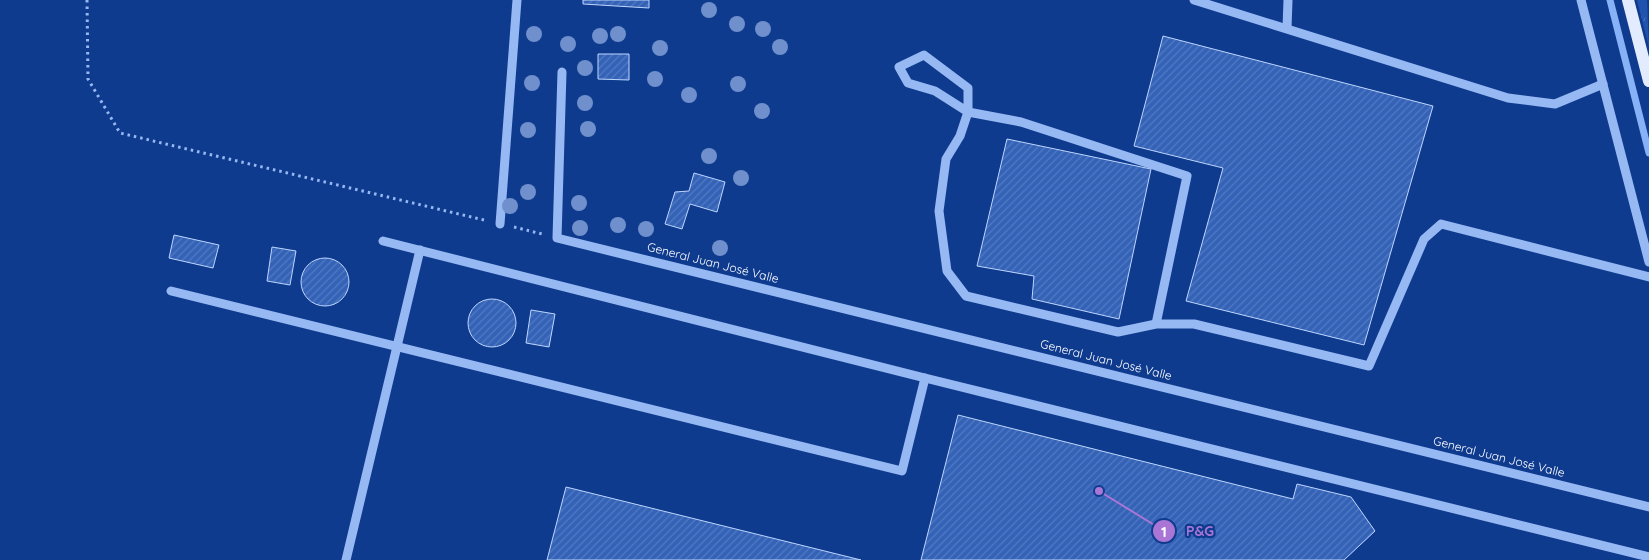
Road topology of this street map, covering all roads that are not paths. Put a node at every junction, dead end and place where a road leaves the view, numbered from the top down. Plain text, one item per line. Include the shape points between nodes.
1 (517, 0) edge
2 (1194, 0) edge
3 (1288, 0) edge
4 (1582, 0) edge
5 (1628, 0) edge
6 (1287, 28) junction
7 (562, 72) dead end
8 (1649, 81) edge
9 (1603, 84) junction
10 (968, 112) junction
11 (500, 224) road end
12 (383, 241) dead end
13 (420, 250) junction
14 (1649, 262) edge
15 (1649, 277) edge
16 (171, 291) dead end
17 (1156, 324) junction
18 (397, 347) junction
19 (925, 378) junction
20 (1649, 507) edge
21 (1649, 557) edge
22 (346, 560) edge

1 - 11 street
2 - 6 street
3 - 6 street
4 - 9 street
5 - 8 main road
6 - 9 street via 1508,98 1555,104
7 - 20 street, General Juan José Valle via 557,238
9 - 14 street
10 - 10 street via 968,88 924,55 899,67 908,83 935,91
10 - 17 street via 1020,122 1187,176
10 - 17 street via 960,136 946,159 939,211 947,271 966,296 1118,332
12 - 13 street
13 - 18 street
13 - 19 street
15 - 17 street via 1441,224 1424,239 1369,366 1194,324
16 - 18 street
18 - 19 street via 902,471
18 - 22 street
19 - 21 street

